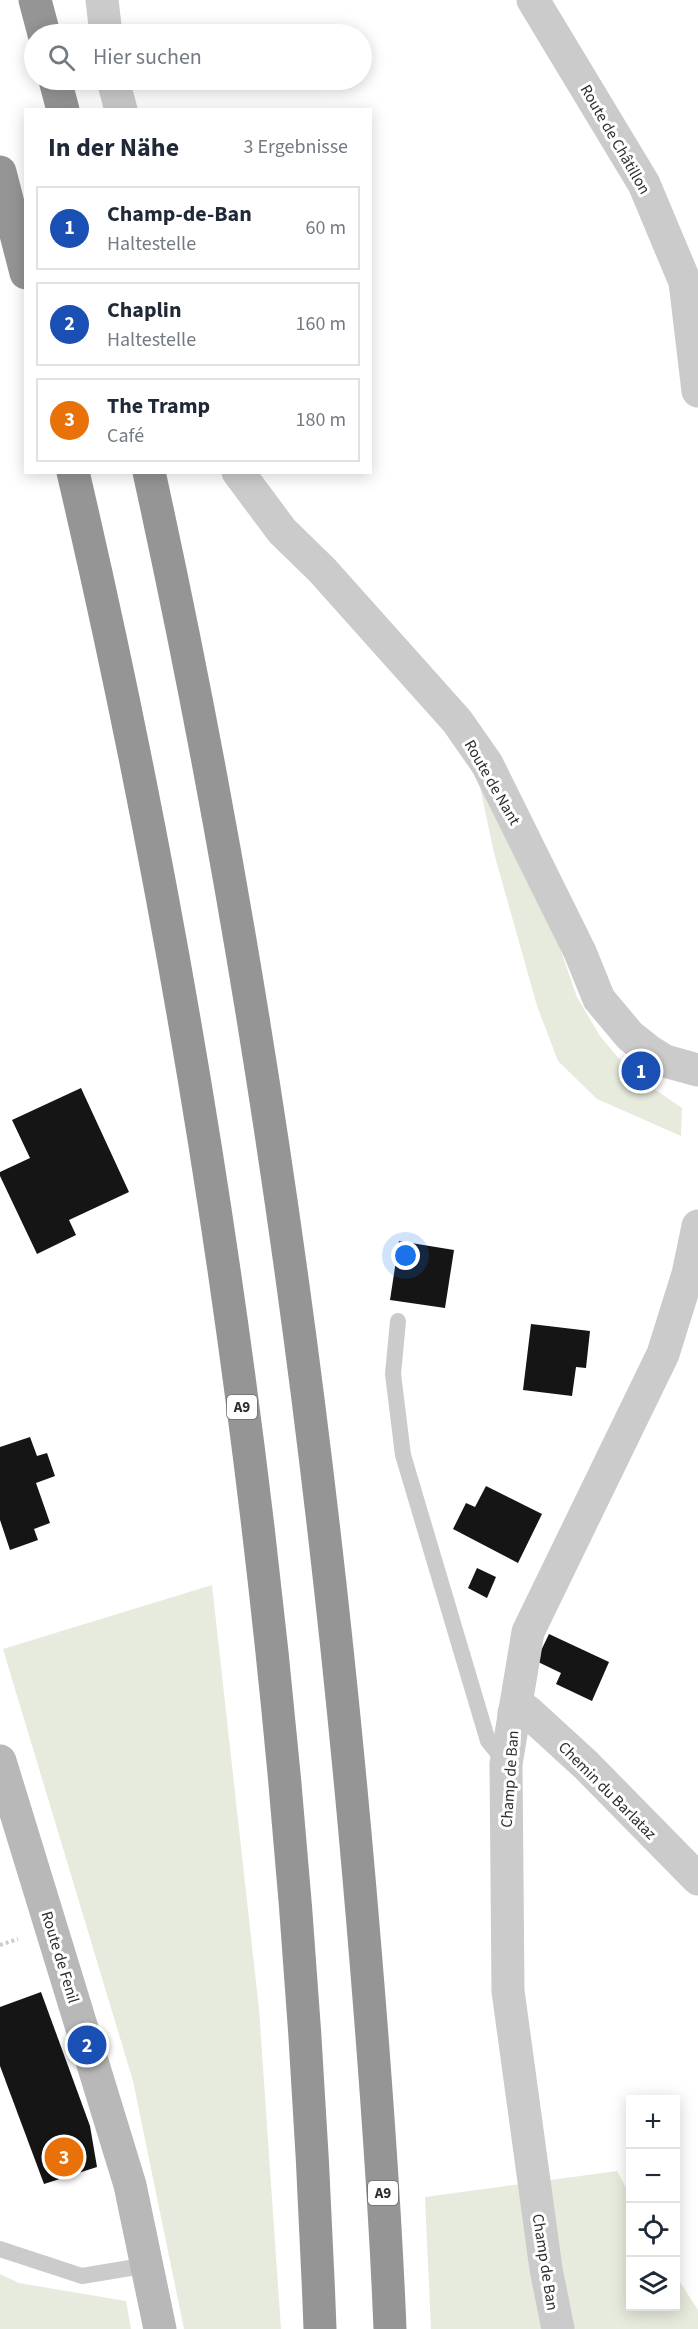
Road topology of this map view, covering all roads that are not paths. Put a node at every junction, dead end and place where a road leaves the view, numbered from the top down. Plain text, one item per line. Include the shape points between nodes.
1 (35, 0) edge
2 (102, 0) edge
3 (533, 0) edge
4 (41, 24) edge
5 (105, 24) edge
6 (58, 90) edge
7 (116, 90) edge
8 (62, 108) edge
9 (120, 108) edge
10 (0, 172) edge
11 (24, 265) edge
12 (698, 391) edge
13 (73, 474) edge
14 (149, 474) edge
15 (239, 474) edge
16 (698, 1070) edge
17 (698, 1226) edge
18 (398, 1322) dead end
19 (513, 1713) junction
20 (0, 1761) edge
21 (506, 1764) junction
22 (698, 1879) edge
23 (0, 2249) edge
24 (148, 2265) junction
25 (160, 2329) edge
26 (320, 2329) edge
27 (390, 2329) edge
28 (558, 2329) edge

1 - 4 highway
2 - 5 street
3 - 12 street, Route de Châtillon via 644,184 685,282
6 - 8 highway
7 - 9 street
10 - 11 highway
13 - 26 highway, A9 via 123,697 170,949 246,1437 289,1834 308,2084
14 - 27 highway, A9 via 233,897 313,1428 354,1816 374,2057
15 - 16 street, Route de Nant via 282,531 322,570 457,721 481,755 575,941 599,999 630,1036 649,1051 665,1061
17 - 19 street, Champ de Ban via 688,1275 663,1354 528,1632
18 - 21 lane via 393,1374 403,1455 488,1741
19 - 21 street, Champ de Ban
19 - 22 street, Chemin du Barlataz via 527,1711
20 - 24 street, Route de Fenil via 130,2185
21 - 28 street, Champ de Ban via 508,1991 546,2269
23 - 24 lane via 82,2277
24 - 25 street, Route de Fenil

